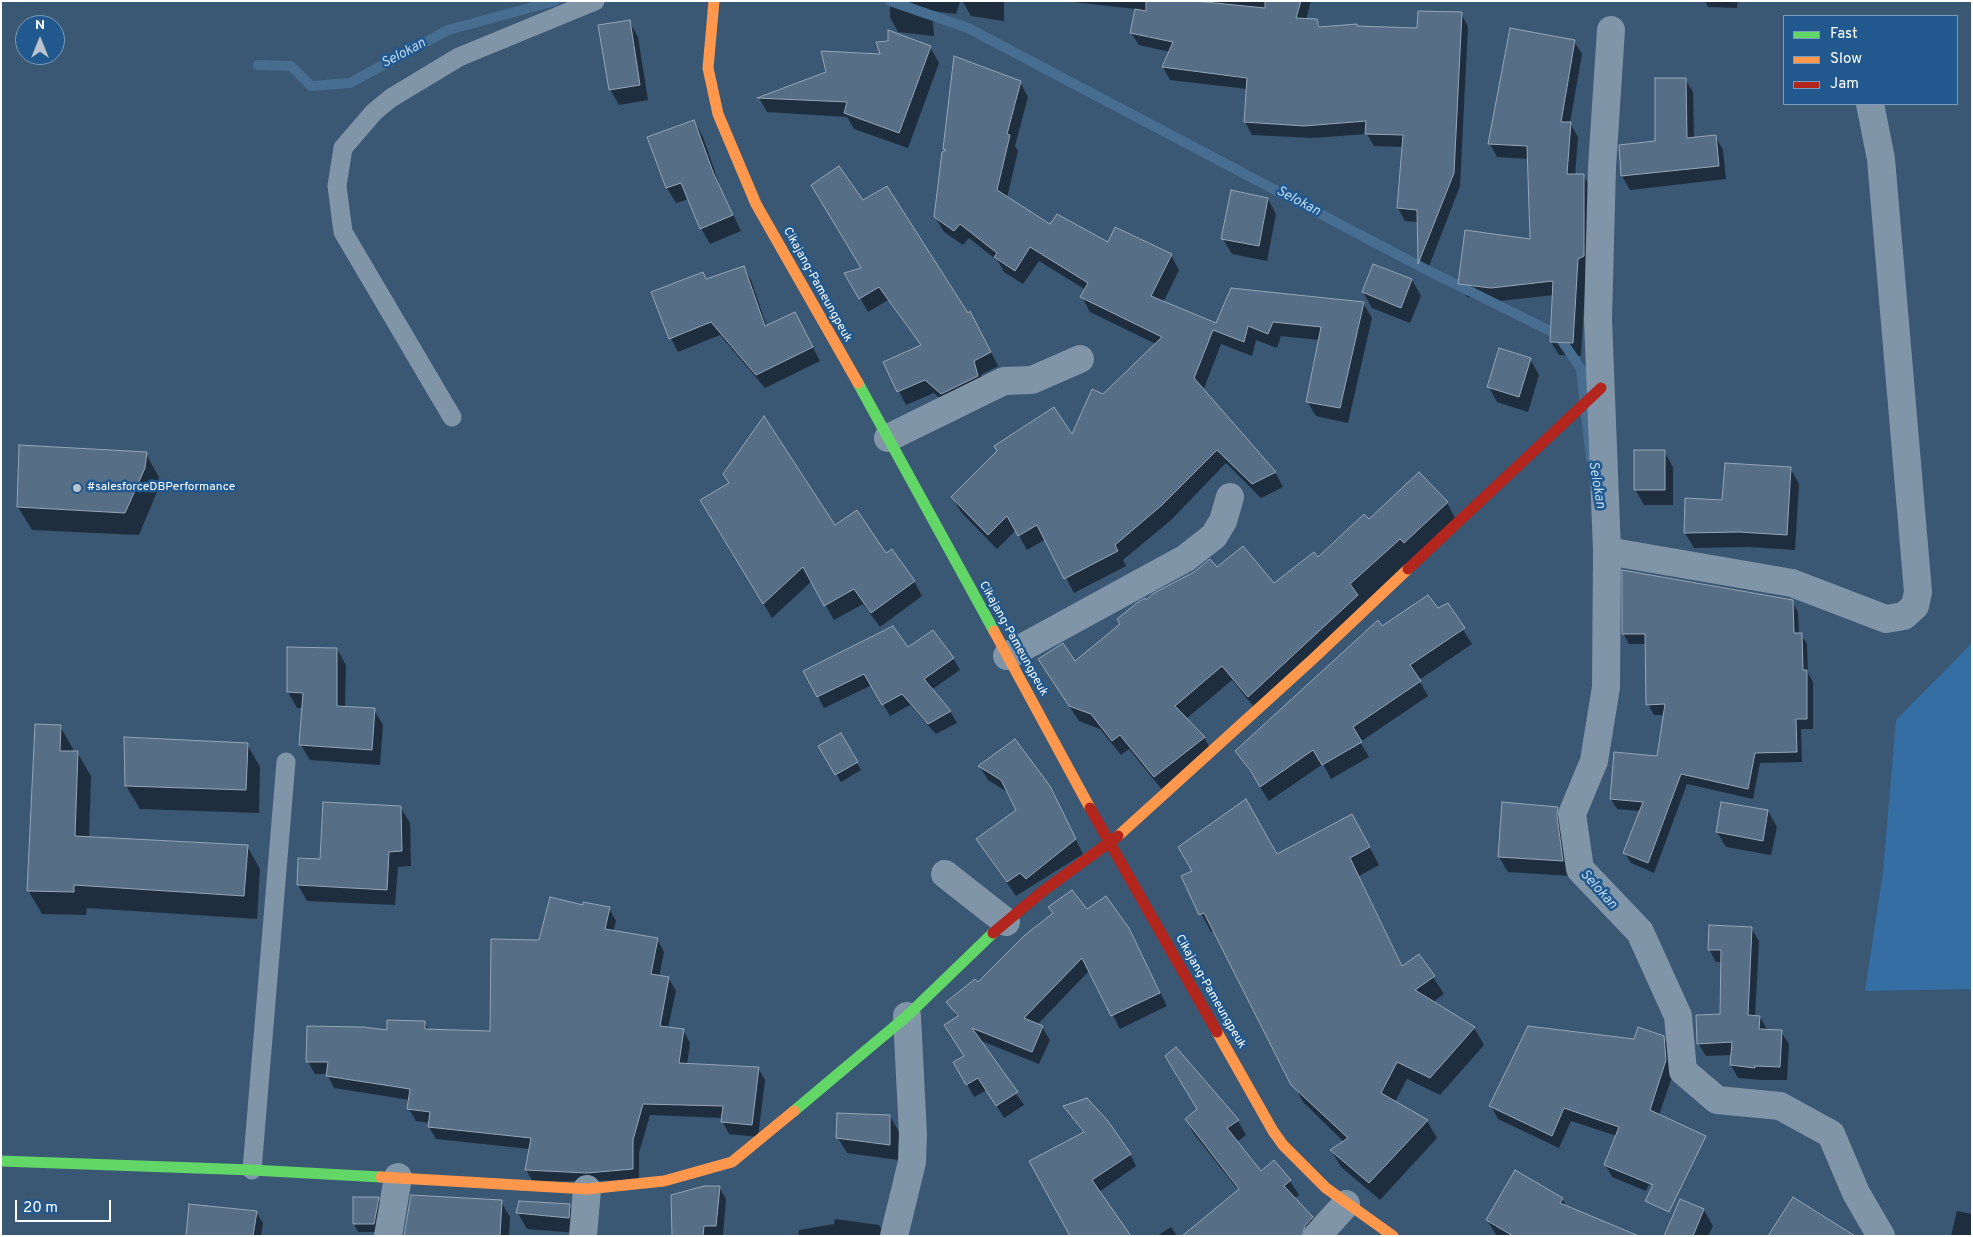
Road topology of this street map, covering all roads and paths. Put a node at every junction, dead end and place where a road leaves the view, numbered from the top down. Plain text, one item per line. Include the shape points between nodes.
1 (595, 1) edge
2 (714, 1) edge
3 (1611, 30) dead end
4 (1870, 105) edge
5 (1080, 359) dead end
6 (1595, 393) junction
7 (452, 417) dead end
8 (888, 438) junction
9 (1230, 497) dead end
10 (1607, 551) junction
11 (1007, 656) junction
12 (286, 762) dead end
13 (1110, 844) junction
14 (945, 874) dead end
15 (1006, 922) junction
16 (908, 1016) junction
17 (1, 1160) edge
18 (252, 1170) junction
19 (398, 1177) junction
20 (587, 1189) junction
21 (1346, 1204) junction
22 (388, 1236) edge
23 (583, 1236) edge
24 (894, 1236) edge
25 (1317, 1236) edge
26 (1393, 1236) edge
27 (1881, 1236) edge

1 - 7 lane via 458,57 391,98 374,112 343,148 337,186 343,232
2 - 8 street, Cikajang-Pameungpeuk via 708,68 718,114 756,204
3 - 6 street via 1602,167
4 - 10 street via 1881,159 1918,592 1915,606 1904,616 1886,619 1792,583
5 - 8 street via 1032,380 1004,381
6 - 10 street
6 - 13 street via 1313,659
8 - 11 street, Cikajang-Pameungpeuk
9 - 11 street via 1223,521 1214,536 1186,558
10 - 27 street via 1606,686 1594,761 1572,814 1580,869 1640,932 1678,1016 1682,1072 1717,1100 1780,1106 1832,1134 1856,1193
11 - 13 street, Cikajang-Pameungpeuk
12 - 18 lane
13 - 15 street via 1042,891
13 - 21 street, Cikajang-Pameungpeuk via 1273,1131 1297,1159
14 - 15 street
15 - 16 street
16 - 20 street via 732,1162 664,1181
16 - 24 street via 912,1162
17 - 18 street
18 - 19 street
19 - 20 street
19 - 22 street
20 - 23 street
21 - 25 street
21 - 26 street, Cikajang-Pameungpeuk

